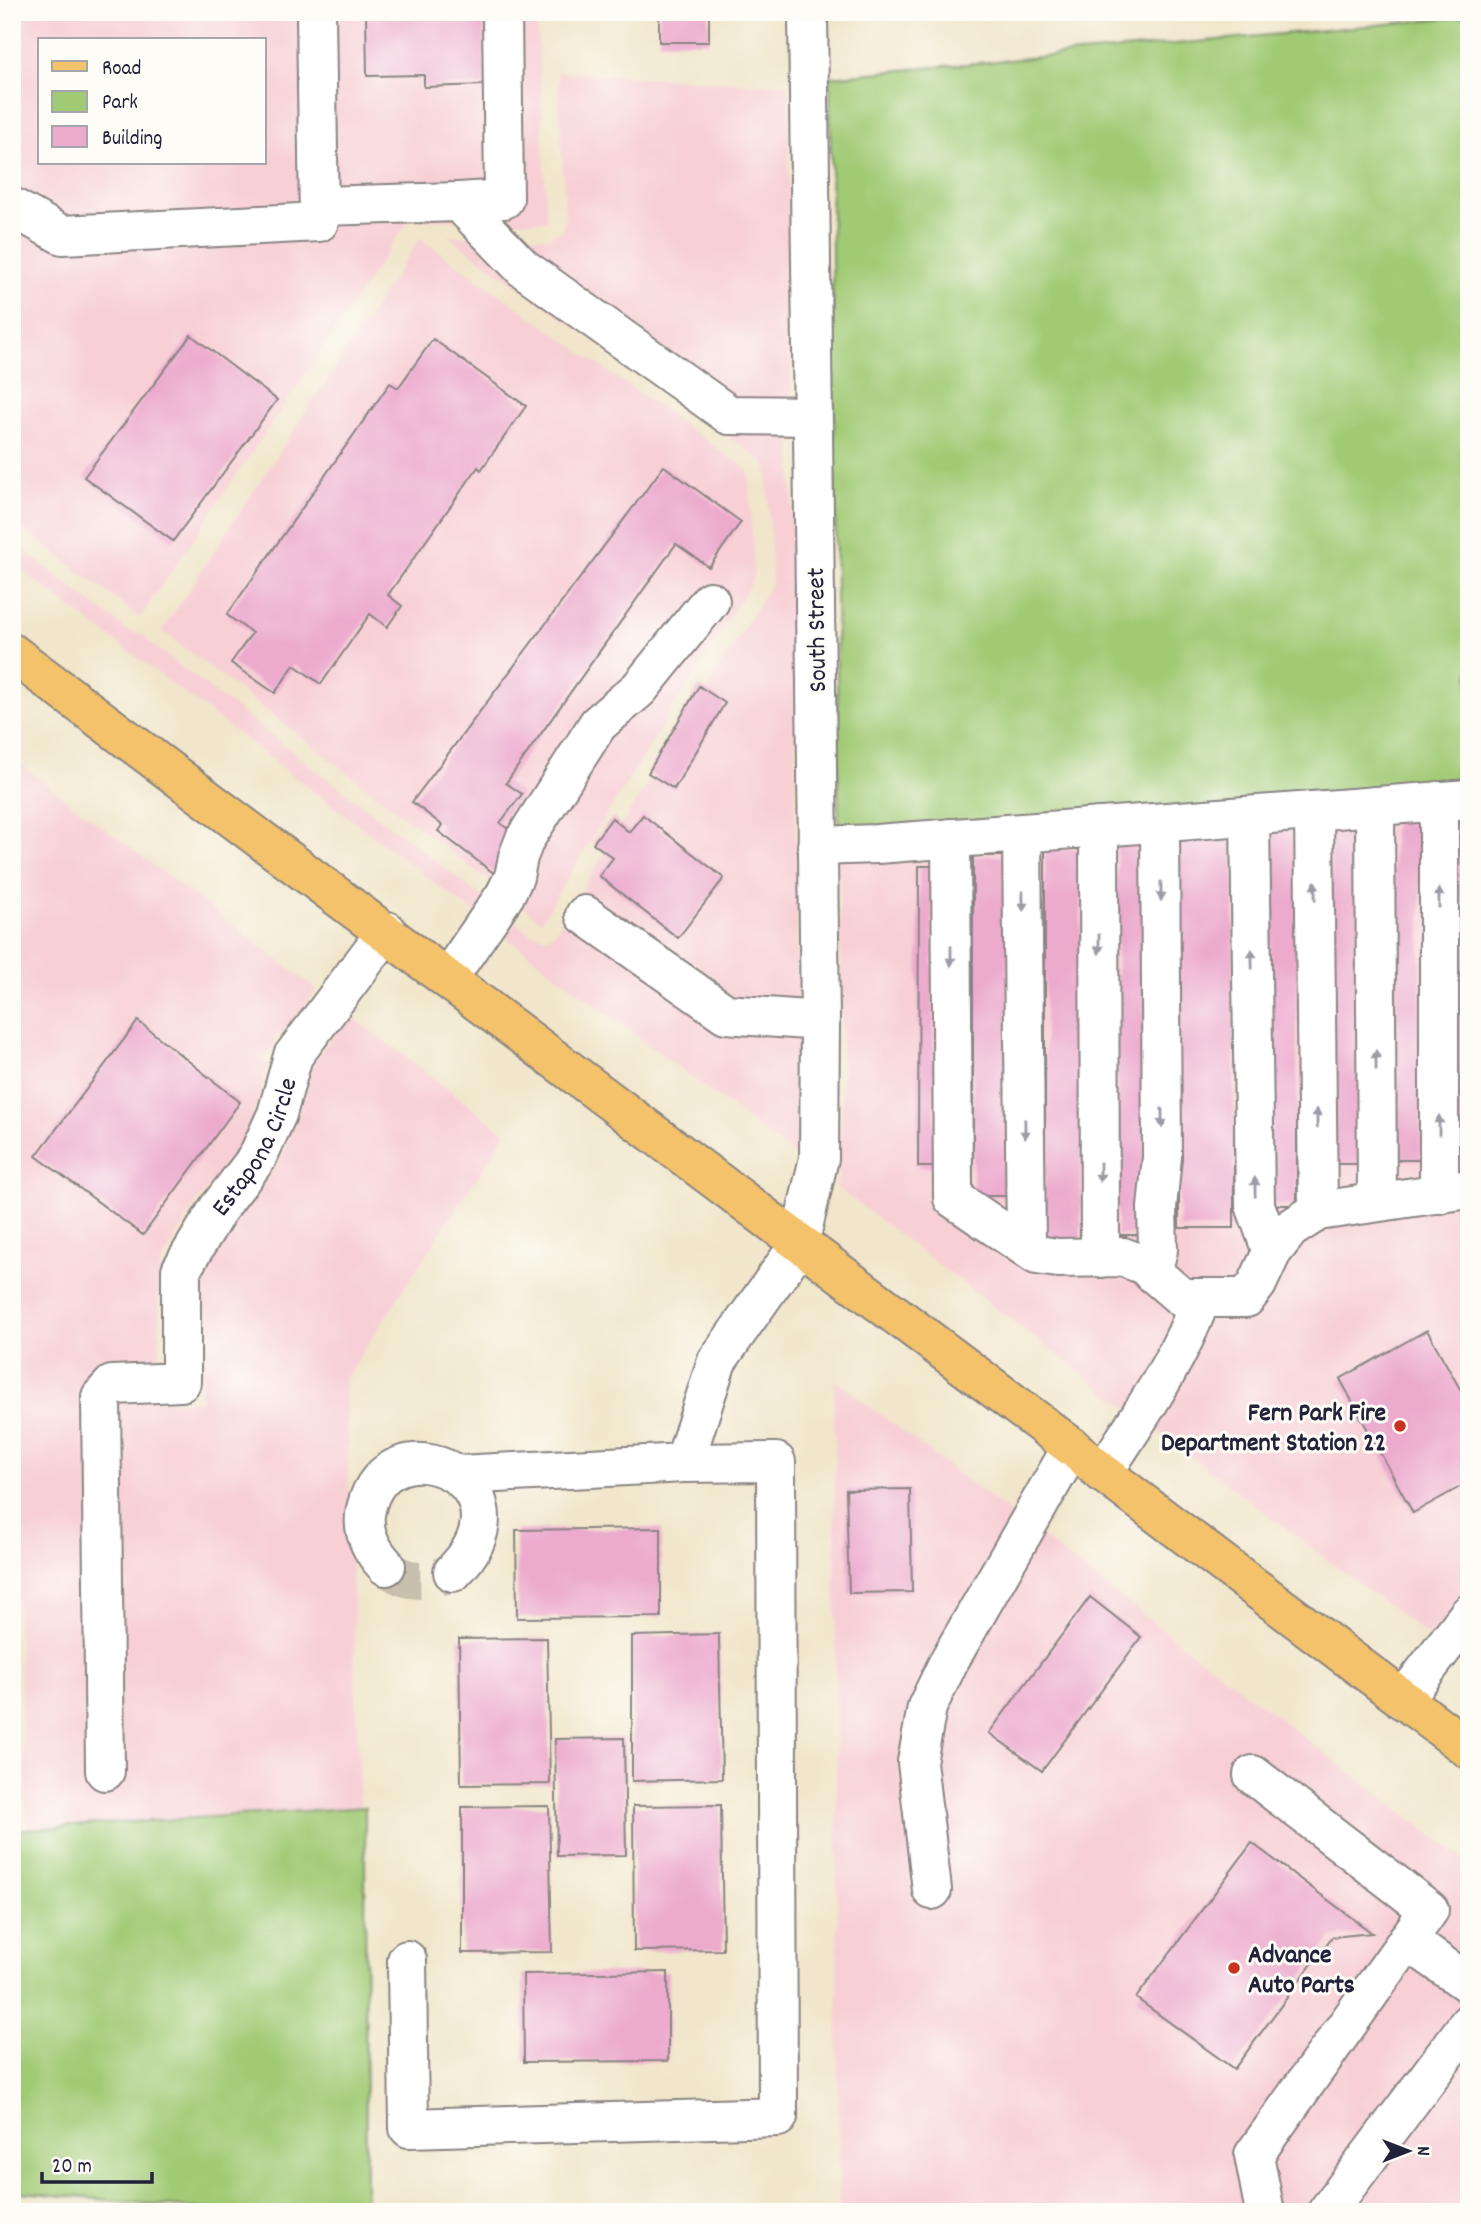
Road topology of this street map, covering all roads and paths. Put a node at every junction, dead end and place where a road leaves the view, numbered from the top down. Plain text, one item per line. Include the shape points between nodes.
1 (316, 12) edge
2 (502, 12) edge
3 (808, 12) edge
4 (459, 202) junction
5 (320, 206) junction
6 (12, 207) edge
7 (812, 416) junction
8 (710, 601) dead end
9 (12, 653) edge
10 (1454, 800) edge
11 (1375, 806) junction
12 (1314, 811) junction
13 (1250, 816) junction
14 (1160, 823) junction
15 (1098, 827) junction
16 (1022, 833) junction
17 (951, 838) junction
18 (817, 846) junction
19 (585, 915) dead end
20 (387, 931) junction
21 (448, 978) junction
22 (820, 1021) junction
23 (1454, 1191) edge
24 (1377, 1202) junction
25 (1318, 1211) junction
26 (799, 1245) junction
27 (1026, 1247) junction
28 (1272, 1252) junction
29 (1100, 1258) junction
30 (1152, 1273) junction
31 (1201, 1298) junction
32 (1072, 1447) junction
33 (684, 1463) junction
34 (1103, 1473) junction
35 (459, 1475) junction
36 (386, 1566) tunnel mouth
37 (453, 1572) tunnel mouth
38 (1469, 1614) edge
39 (1403, 1700) junction
40 (1469, 1749) edge
41 (105, 1771) dead end
42 (1252, 1774) dead end
43 (932, 1891) dead end
44 (1407, 1940) junction
45 (407, 1960) dead end
46 (1469, 1984) edge
47 (1462, 2045) edge
48 (1265, 2212) edge
49 (1327, 2212) edge

1 - 5 street
2 - 4 street via 504,199
3 - 7 street, South Street
4 - 5 street
4 - 7 street via 523,268 729,415
5 - 6 street via 320,222 62,235
7 - 18 street, South Street
8 - 21 street via 639,688 598,724 525,839 505,895
9 - 20 main road
10 - 11 street
23 -> 10 street
11 - 12 street
24 -> 11 street
12 - 13 street
25 -> 12 street
13 - 14 street
28 -> 13 street via 1255,1205
14 - 15 street
14 -> 30 street via 1162,1157 1158,1250
15 - 16 street
15 -> 29 street
16 - 17 street
16 -> 27 street
17 - 18 street
17 -> 27 street via 953,1198
18 - 22 street, South Street
19 - 22 street via 726,1014
20 - 21 main road
20 - 41 street, Estapona Circle via 293,1056 277,1114 257,1158 218,1209 181,1270 181,1382 112,1385 101,1397
21 - 26 main road
22 - 26 street, South Street via 819,1158
23 - 24 street
24 - 25 street
25 - 28 street via 1290,1229
26 - 32 main road
26 - 33 street via 717,1361
27 - 29 street via 1037,1255
28 - 31 street via 1246,1298
29 - 30 street via 1123,1257
30 - 31 street via 1182,1298
31 - 34 street via 1166,1375
32 - 34 main road
32 - 43 street via 927,1707 917,1762
33 - 35 street
33 - 45 street via 776,1462 778,2117 409,2128
34 - 39 main road
35 - 36 street via 428,1462 411,1463 379,1480 368,1497 364,1516 366,1536
35 - 37 street via 472,1490 480,1529 473,1548
38 - 39 street
39 - 40 main road
42 - 44 street via 1429,1910
44 - 46 street
44 - 48 street via 1254,2155
47 - 49 street

